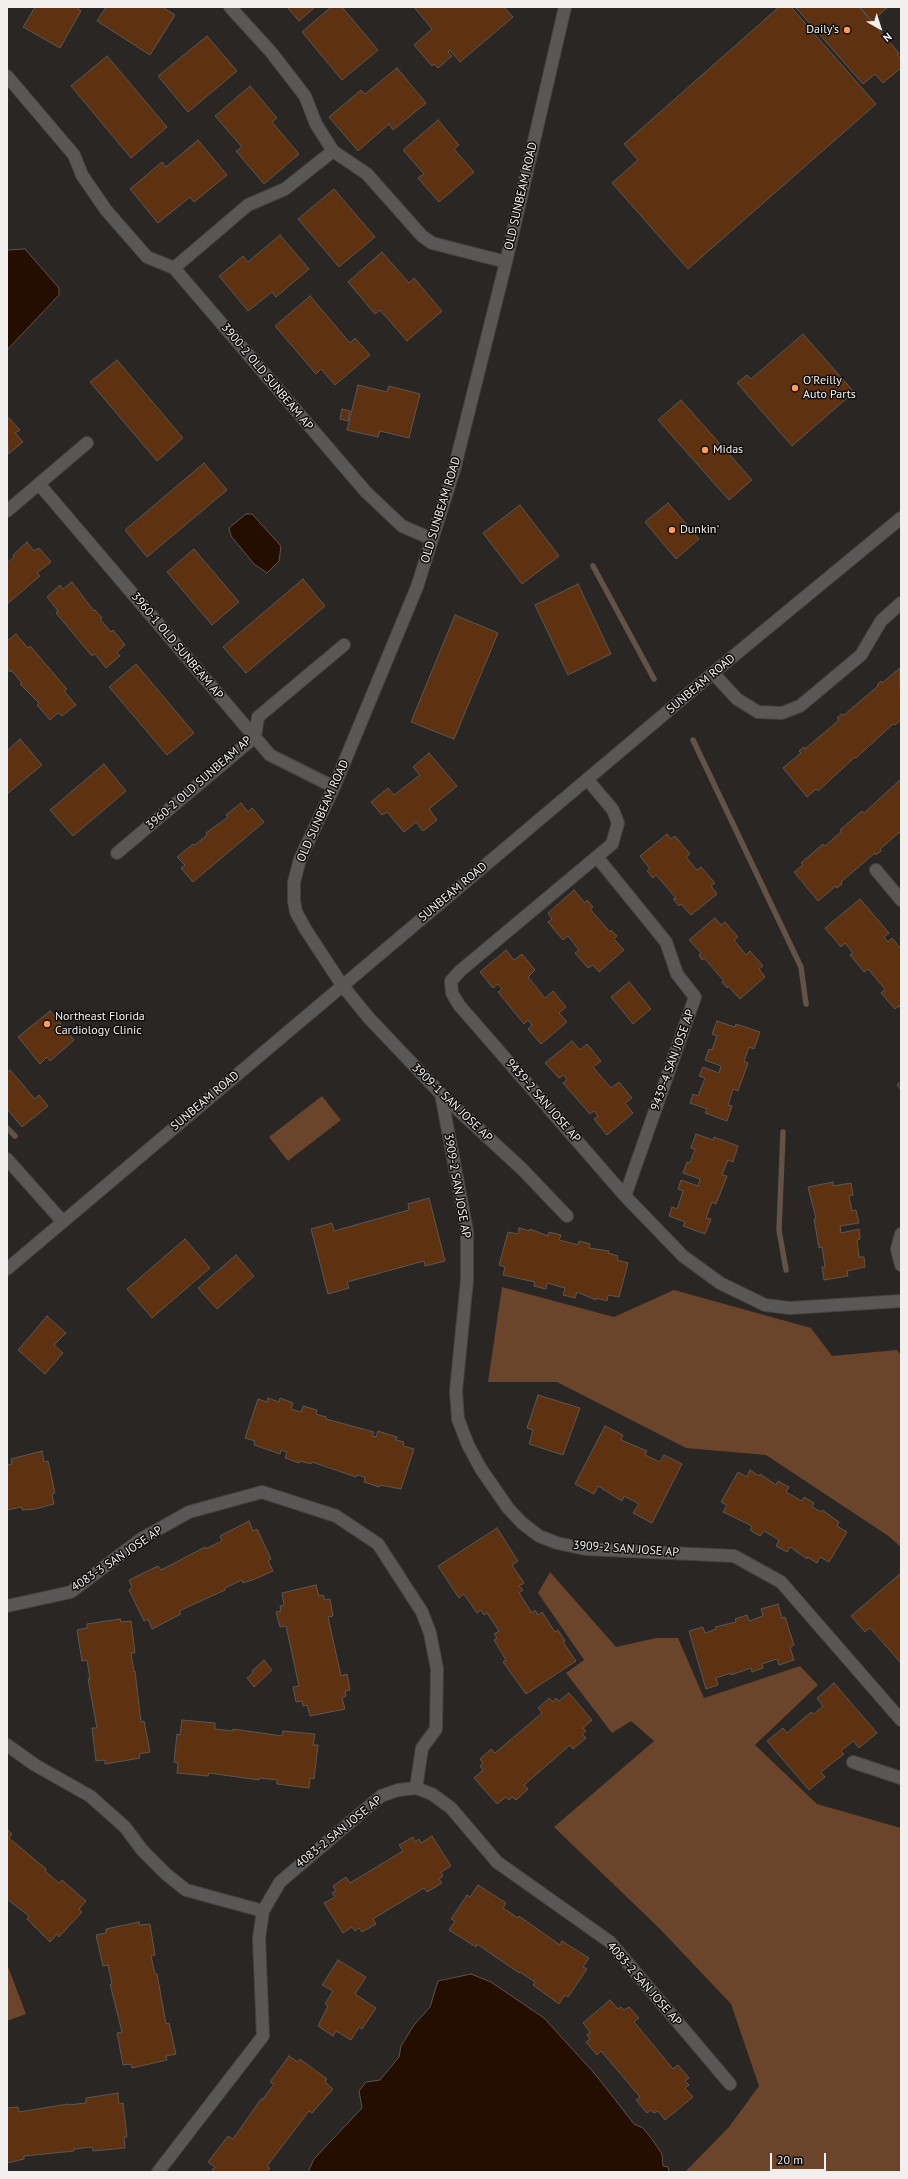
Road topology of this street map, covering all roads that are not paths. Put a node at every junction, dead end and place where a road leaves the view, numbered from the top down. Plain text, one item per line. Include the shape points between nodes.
1 (230, 7) edge
2 (565, 7) edge
3 (7, 76) edge
4 (333, 151) junction
5 (506, 262) junction
6 (174, 268) junction
7 (88, 443) dead end
8 (39, 484) junction
9 (7, 511) edge
10 (901, 518) edge
11 (432, 539) junction
12 (901, 603) edge
13 (344, 645) dead end
14 (714, 673) junction
15 (255, 737) junction
16 (587, 779) junction
17 (334, 787) junction
18 (117, 853) dead end
19 (597, 857) junction
20 (876, 870) dead end
21 (901, 900) edge
22 (342, 985) junction
23 (441, 1094) junction
24 (7, 1159) edge
25 (625, 1196) junction
26 (567, 1216) dead end
27 (63, 1222) junction
28 (901, 1234) edge
29 (901, 1265) edge
30 (7, 1269) edge
31 (901, 1301) edge
32 (7, 1606) edge
33 (901, 1720) edge
34 (7, 1745) edge
35 (853, 1762) dead end
36 (901, 1778) edge
37 (416, 1788) junction
38 (263, 1911) junction
39 (730, 2084) dead end
40 (158, 2172) edge

1 - 4 street via 271,52 305,96 316,124
2 - 5 street, OLD SUNBEAM ROAD
3 - 6 street, 3900-2 OLD SUNBEAM AP via 74,155 82,175 106,210 147,257
4 - 5 street via 367,174 422,236 432,243
4 - 6 street via 284,189 248,205
5 - 11 street, OLD SUNBEAM ROAD via 454,470
6 - 11 street, 3900-2 OLD SUNBEAM AP via 366,492 402,526
7 - 8 street
8 - 9 street
8 - 15 street, 3960-1 OLD SUNBEAM AP
10 - 14 street, SUNBEAM ROAD
11 - 17 street, OLD SUNBEAM ROAD via 414,595
12 - 14 street via 881,621 861,655 800,706 782,713 758,712 737,699
13 - 15 street, 3960-2 OLD SUNBEAM AP via 258,717
14 - 16 street, SUNBEAM ROAD
15 - 17 street, 3960-1 OLD SUNBEAM AP via 270,755
15 - 18 street, 3960-2 OLD SUNBEAM AP
16 - 19 street, 9439-2 SAN JOSE AP via 613,810 618,823 612,844
16 - 22 street, SUNBEAM ROAD
17 - 22 street, OLD SUNBEAM ROAD via 300,859 294,882 294,900 296,912 306,930
19 - 25 street, 9439-4 SAN JOSE AP via 666,942 677,974 695,997
19 - 25 street, 9439-2 SAN JOSE AP via 451,981 452,993 459,1005
20 - 21 street
22 - 23 street, 3909-1 SAN JOSE AP via 368,1017
22 - 27 street, SUNBEAM ROAD
23 - 26 street, 3909-1 SAN JOSE AP via 522,1169
23 - 33 street, 3909-2 SAN JOSE AP via 467,1231 467,1280 456,1391 458,1419 478,1463 508,1508 539,1536 585,1549 734,1556 781,1582
24 - 27 street
25 - 31 street, 9439-2 SAN JOSE AP via 683,1256 720,1283 765,1305 790,1308
27 - 30 street, SUNBEAM ROAD
28 - 29 street via 897,1249
32 - 37 street, 4083-3 SAN JOSE AP via 71,1592 141,1539 189,1512 262,1492 336,1516 378,1544 422,1612 430,1633 437,1669 436,1729 422,1748
34 - 38 street via 35,1765 90,1796 125,1827 142,1850 166,1874 186,1890
35 - 36 street
37 - 38 street, 4083-2 SAN JOSE AP via 398,1790 381,1796 280,1882
37 - 39 street, 4083-2 SAN JOSE AP via 432,1794 451,1808 497,1862 610,1942
38 - 40 street, 4083-2 SAN JOSE AP via 258,1938 263,2036

